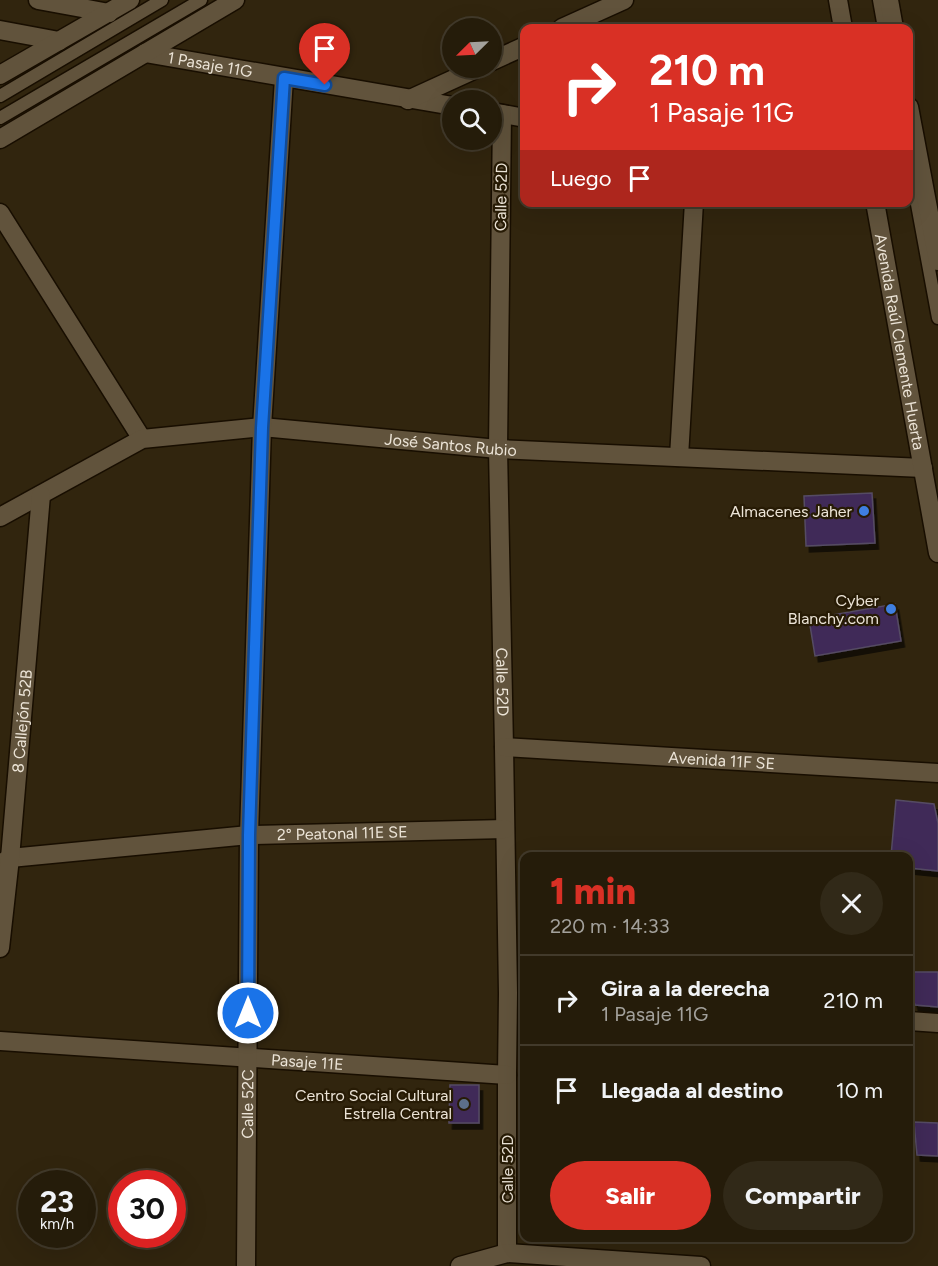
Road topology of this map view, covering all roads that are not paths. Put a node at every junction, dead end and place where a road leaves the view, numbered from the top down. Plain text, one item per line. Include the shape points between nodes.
1 (38, 0) edge
2 (130, 0) edge
3 (162, 0) edge
4 (201, 0) edge
5 (235, 0) edge
6 (624, 0) edge
7 (838, 0) edge
8 (879, 0) edge
9 (889, 0) edge
10 (109, 13) junction
11 (571, 24) edge
12 (842, 24) edge
13 (883, 24) edge
14 (893, 24) edge
15 (0, 30) edge
16 (59, 41) junction
17 (520, 48) edge
18 (145, 53) junction
19 (502, 56) edge
20 (0, 75) edge
21 (284, 78) junction
22 (456, 78) edge
23 (0, 96) edge
24 (408, 100) junction
25 (442, 105) edge
26 (502, 114) edge
27 (520, 117) edge
28 (0, 118) edge
29 (913, 128) edge
30 (0, 139) edge
31 (497, 150) edge
32 (913, 183) edge
33 (694, 207) edge
34 (876, 207) edge
35 (0, 213) edge
36 (938, 261) edge
37 (938, 318) edge
38 (262, 428) junction
39 (142, 439) junction
40 (498, 449) junction
41 (679, 457) junction
42 (923, 468) junction
43 (42, 495) junction
44 (0, 518) edge
45 (938, 553) edge
46 (504, 747) junction
47 (938, 773) edge
48 (505, 829) junction
49 (249, 835) junction
50 (5, 861) edge
51 (0, 948) edge
52 (516, 994) edge
53 (913, 1021) edge
54 (938, 1023) edge
55 (0, 1041) edge
56 (248, 1057) junction
57 (507, 1075) junction
58 (507, 1252) junction
59 (246, 1266) edge
60 (460, 1266) edge
61 (701, 1266) edge

1 - 10 street
2 - 10 street
3 - 23 lane
4 - 28 lane
5 - 18 street
6 - 11 street
7 - 12 street
8 - 13 lane
9 - 14 street
10 - 16 street
15 - 16 street
16 - 20 street
17 - 19 street
18 - 21 street, 1 Pasaje 11G
18 - 30 street
21 - 24 street, 1 Pasaje 11G
21 - 38 street, Calle 52C
22 - 24 street
24 - 25 street, 1 Pasaje 11G
26 - 27 street
29 - 36 street
31 - 40 street, Calle 52D
32 - 37 lane
33 - 41 street
34 - 42 street, Avenida Raúl Clemente Huerta
35 - 39 street
38 - 39 street, José Santos Rubio
38 - 40 street, José Santos Rubio
38 - 49 street, Calle 52C
39 - 43 street, José Santos Rubio
40 - 41 street, José Santos Rubio
40 - 46 street, Calle 52D
41 - 42 street, José Santos Rubio
42 - 45 street, Avenida Raúl Clemente Huerta
43 - 44 street, José Santos Rubio
43 - 50 street, 8 Callejón 52B
46 - 47 street, Avenida 11F SE
46 - 48 street, Calle 52D
48 - 49 street, 2° Peatonal 11E SE
48 - 52 street, Calle 52D
49 - 50 street, 2° Peatonal 11E SE
49 - 56 street, Calle 52C
50 - 51 street, 8 Callejón 52B
52 - 57 street, Calle 52D
53 - 54 street
55 - 56 street, Pasaje 11E
56 - 57 street, Pasaje 11E
56 - 59 street, Calle 52C
57 - 58 street, Calle 52D
58 - 60 street
58 - 61 street

